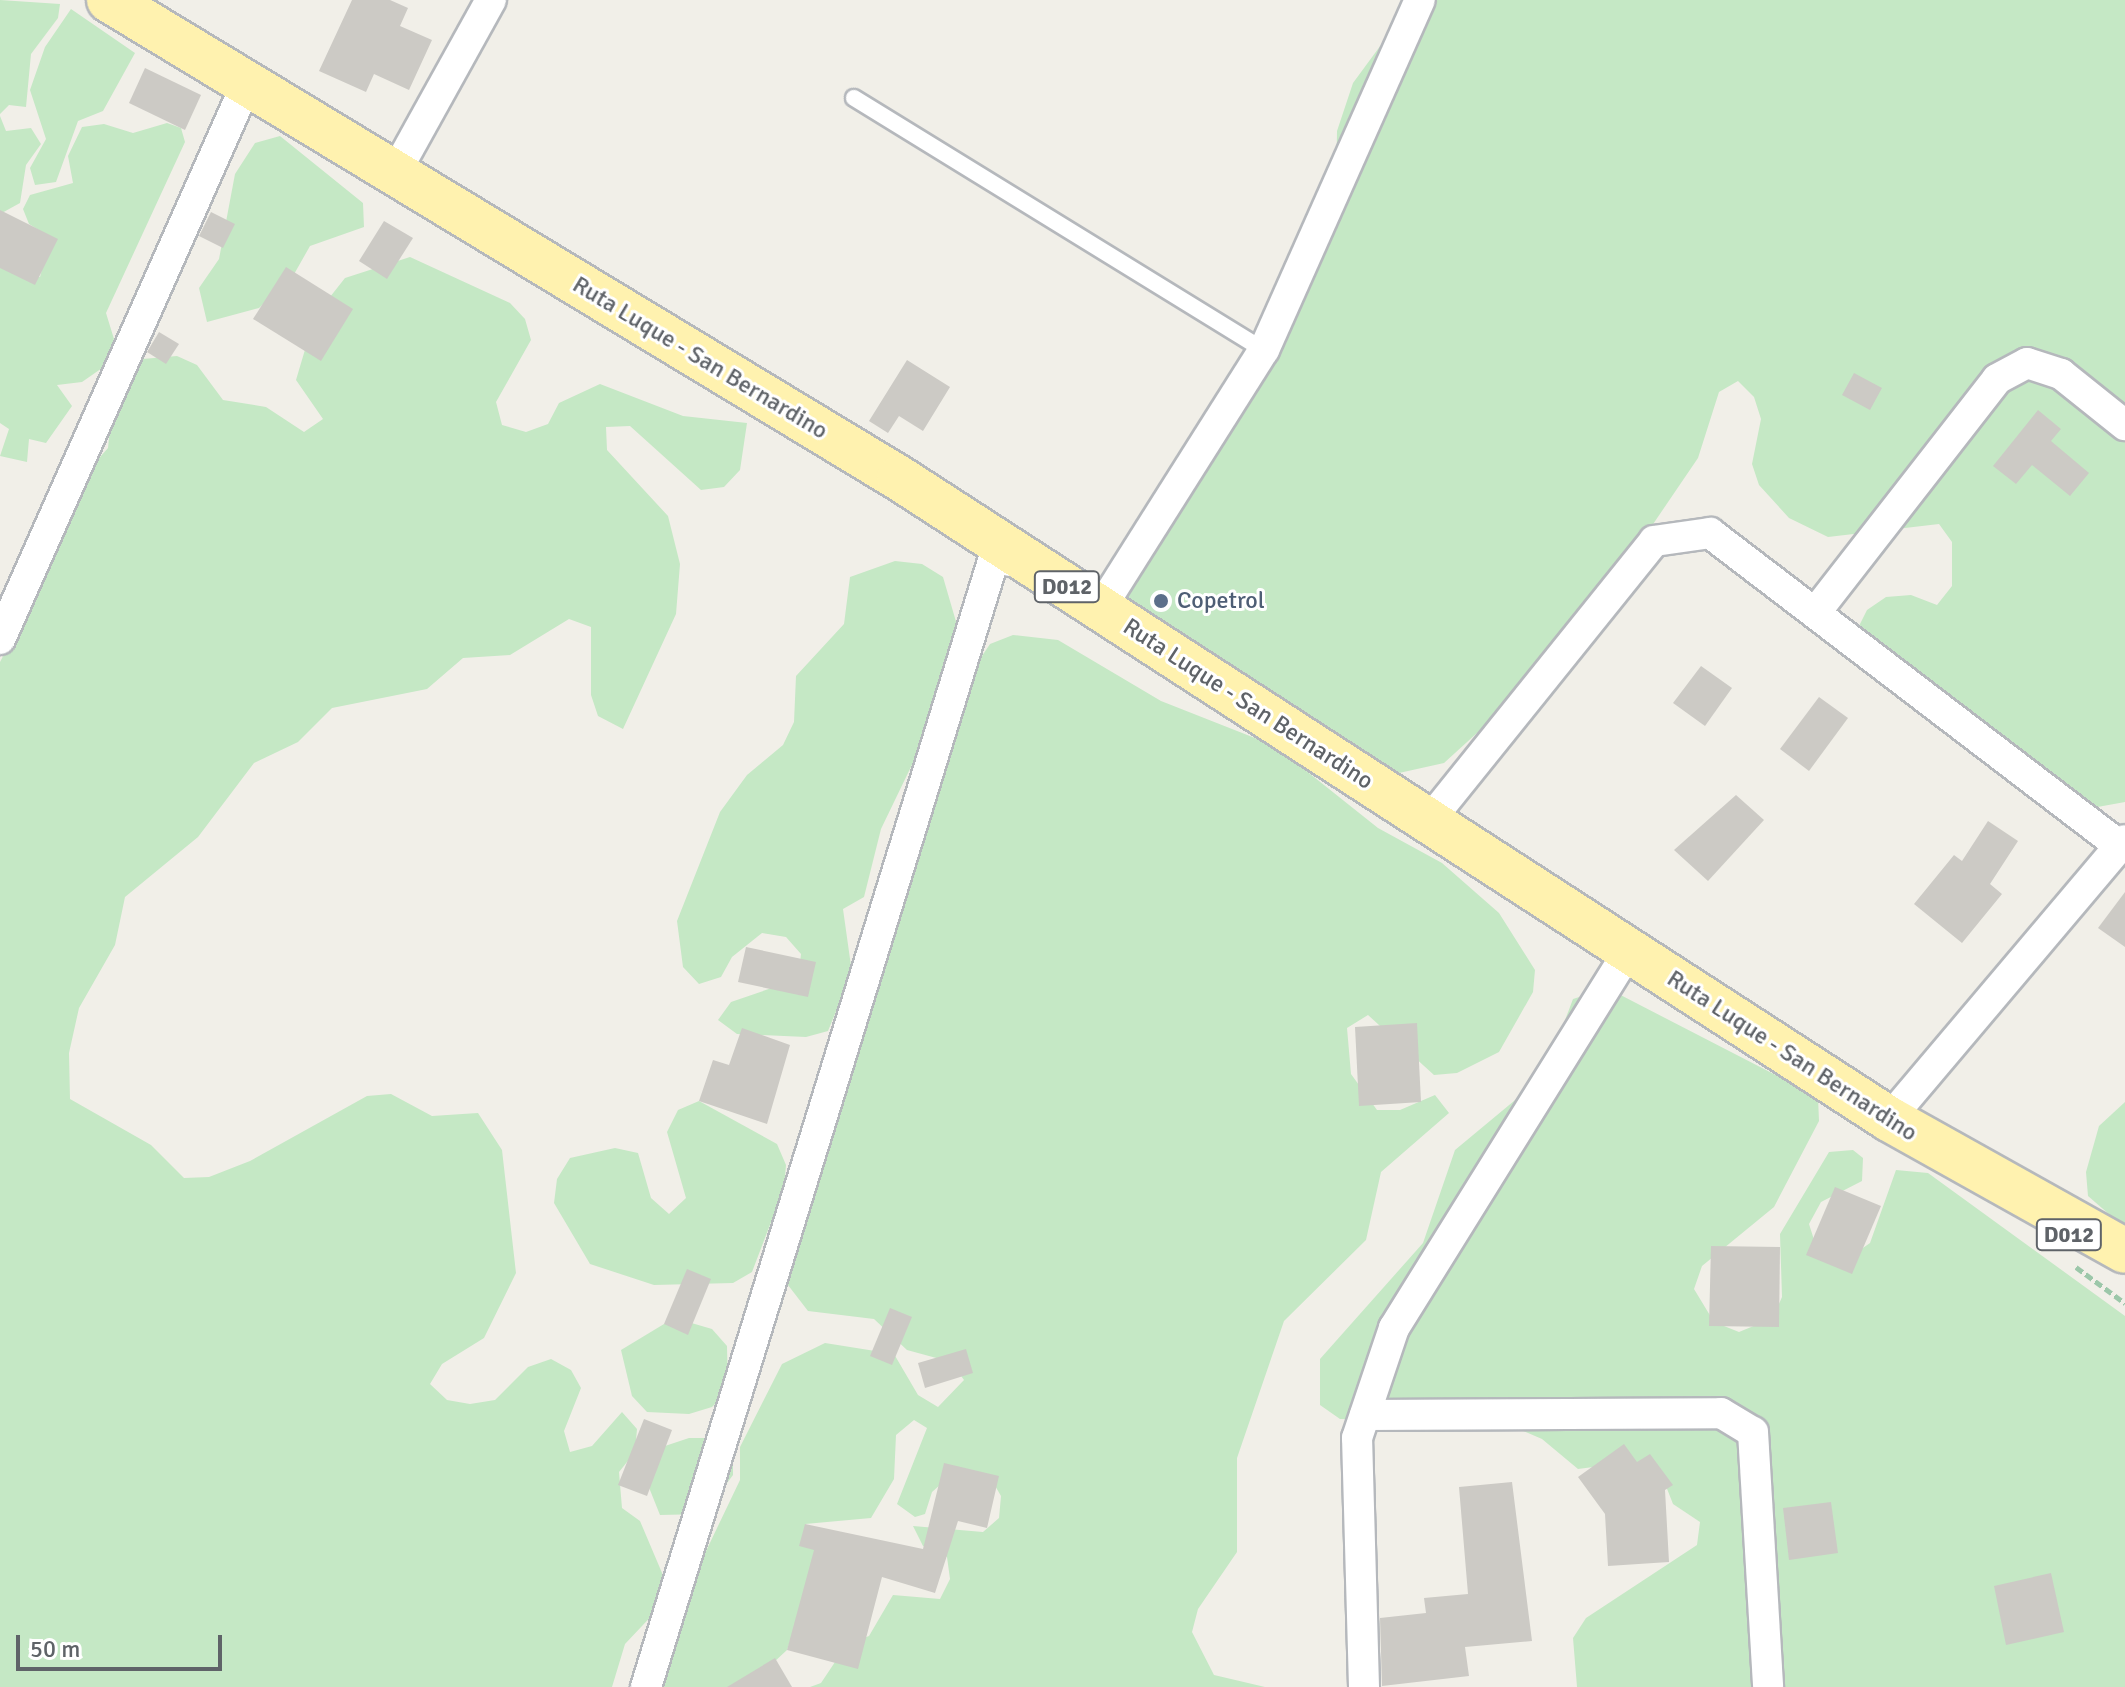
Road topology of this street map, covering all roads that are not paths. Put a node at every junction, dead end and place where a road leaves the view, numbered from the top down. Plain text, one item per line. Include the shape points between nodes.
1 (109, 0) edge
2 (491, 0) edge
3 (1420, 0) edge
4 (247, 83) junction
5 (854, 98) dead end
6 (395, 173) junction
7 (1264, 350) junction
8 (2125, 425) edge
9 (1034, 566) junction
10 (1100, 609) junction
11 (1815, 613) junction
12 (0, 639) edge
13 (1429, 821) junction
14 (2123, 843) edge
15 (1636, 955) junction
16 (1889, 1119) junction
17 (2013, 1191) junction
18 (2125, 1251) edge
19 (2125, 1280) edge
20 (1365, 1415) junction
21 (646, 1687) edge
22 (1364, 1687) edge
23 (1768, 1687) edge

1 - 4 main road, Ruta Luque - San Bernardino / D012
2 - 6 street
3 - 7 street
4 - 6 main road, Ruta Luque - San Bernardino / D012
4 - 12 street
5 - 7 lane
6 - 9 main road, Ruta Luque - San Bernardino / D012
7 - 10 street
8 - 11 street via 2061,374 2027,363 1997,379
9 - 10 main road, Ruta Luque - San Bernardino / D012
9 - 21 street via 994,558
10 - 13 main road, Ruta Luque - San Bernardino / D012
11 - 13 street via 1710,533 1654,541
11 - 14 street
13 - 15 main road, Ruta Luque - San Bernardino / D012
14 - 16 street
15 - 16 main road, Ruta Luque - San Bernardino / D012
15 - 20 street via 1620,965 1394,1328
16 - 17 main road, Ruta Luque - San Bernardino / D012
17 - 18 main road, D012
17 - 19 main road, D012
20 - 22 street via 1357,1438
20 - 23 street via 1721,1413 1753,1432

